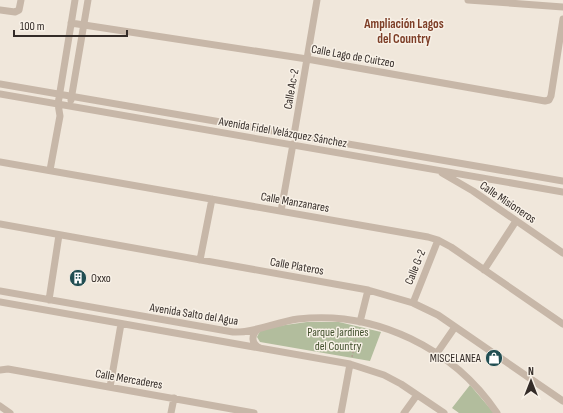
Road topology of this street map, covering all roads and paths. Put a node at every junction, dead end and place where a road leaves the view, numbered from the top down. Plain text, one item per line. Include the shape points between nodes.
1 (22, 0) edge
2 (75, 0) edge
3 (88, 0) edge
4 (317, 0) edge
5 (468, 0) edge
6 (563, 7) edge
7 (0, 10) edge
8 (563, 19) edge
9 (71, 23) junction
10 (85, 25) junction
11 (307, 59) junction
12 (0, 84) edge
13 (0, 94) edge
14 (60, 94) junction
15 (72, 96) junction
16 (58, 104) junction
17 (116, 104) junction
18 (70, 106) junction
19 (115, 114) junction
20 (60, 116) junction
21 (294, 135) junction
22 (336, 142) junction
23 (293, 144) junction
24 (334, 152) junction
25 (0, 162) edge
26 (50, 170) junction
27 (438, 171) junction
28 (563, 181) edge
29 (563, 192) edge
30 (212, 199) junction
31 (281, 211) junction
32 (516, 221) junction
33 (0, 224) edge
34 (59, 234) junction
35 (438, 240) junction
36 (563, 253) edge
37 (200, 260) junction
38 (484, 270) junction
39 (368, 290) junction
40 (0, 291) edge
41 (50, 300) junction
42 (0, 302) edge
43 (413, 303) junction
44 (155, 318) junction
45 (360, 322) junction
46 (121, 324) junction
47 (563, 324) edge
48 (455, 327) junction
49 (258, 329) junction
50 (153, 330) junction
51 (263, 349) junction
52 (438, 353) junction
53 (350, 364) junction
54 (0, 370) edge
55 (110, 387) junction
56 (417, 395) junction
57 (174, 398) junction
58 (563, 400) edge
59 (0, 406) edge
60 (10, 413) edge
61 (171, 413) edge
62 (254, 413) edge
63 (341, 413) edge
64 (404, 413) edge
65 (444, 413) edge
66 (497, 413) edge

1 - 7 street via 19,10 15,12
2 - 9 street
3 - 10 street
4 - 11 street, Calle Ac-2
5 - 6 street
8 - 11 street, Calle Lago de Cuitzeo via 551,96 545,101
9 - 10 street, Calle Lago de Cuitzeo
9 - 14 street
10 - 11 street, Calle Lago de Cuitzeo
10 - 15 street
11 - 21 street, Calle Ac-2
12 - 14 street, Avenida Fidel Velázquez Sánchez
13 - 16 street, Avenida Fidel Velázquez Sánchez
14 - 15 street, Avenida Fidel Velázquez Sánchez
14 - 16 street
15 - 17 street, Avenida Fidel Velázquez Sánchez
15 - 18 street
16 - 18 street, Avenida Fidel Velázquez Sánchez
16 - 20 street
17 - 19 street
17 - 21 street, Avenida Fidel Velázquez Sánchez
18 - 19 street, Avenida Fidel Velázquez Sánchez
18 - 20 street
19 - 23 street, Avenida Fidel Velázquez Sánchez
20 - 26 street
21 - 22 street, Avenida Fidel Velázquez Sánchez
22 - 24 street
22 - 28 street, Avenida Fidel Velázquez Sánchez
23 - 24 street, Avenida Fidel Velázquez Sánchez
23 - 31 street
24 - 27 street, Avenida Fidel Velázquez Sánchez
25 - 26 street, Calle Manzanares
26 - 30 street, Calle Manzanares
27 - 29 street, Avenida Fidel Velázquez Sánchez
27 - 32 street, Calle Misioneros via 473,191
30 - 31 street, Calle Manzanares
30 - 37 street
31 - 35 street, Calle Manzanares
32 - 36 street, Calle Misioneros
32 - 38 street
33 - 34 street, Calle Plateros
34 - 37 street, Calle Plateros
34 - 41 street
35 - 38 street, Calle Manzanares
35 - 43 street, Calle G-2
37 - 39 street, Calle Plateros
38 - 47 street, Calle Manzanares
39 - 43 street, Calle Plateros
39 - 45 street
40 - 41 street, Avenida Salto del Agua
41 - 44 street, Avenida Salto del Agua
42 - 46 street, Avenida Salto del Agua
43 - 48 street, Calle Plateros
44 - 49 street, Avenida Salto del Agua via 233,332
44 - 50 street
45 - 49 street, Avenida Salto del Agua via 311,318
45 - 52 street, Avenida Salto del Agua via 404,335
45 - 53 path
46 - 50 street, Avenida Salto del Agua
46 - 55 street
48 - 52 street
48 - 58 street, Calle Plateros
49 - 51 street via 254,333 254,342
50 - 51 street, Avenida Salto del Agua
51 - 53 street, Avenida Salto del Agua
52 - 66 street, Avenida Salto del Agua via 470,379
53 - 56 street, Avenida Salto del Agua via 384,375
53 - 63 street
54 - 55 street, Calle Mercaderes via 8,369
55 - 57 street, Calle Mercaderes
56 - 64 street
56 - 65 street, Avenida Salto del Agua
57 - 61 street
57 - 62 street, Calle Mercaderes
59 - 60 street

